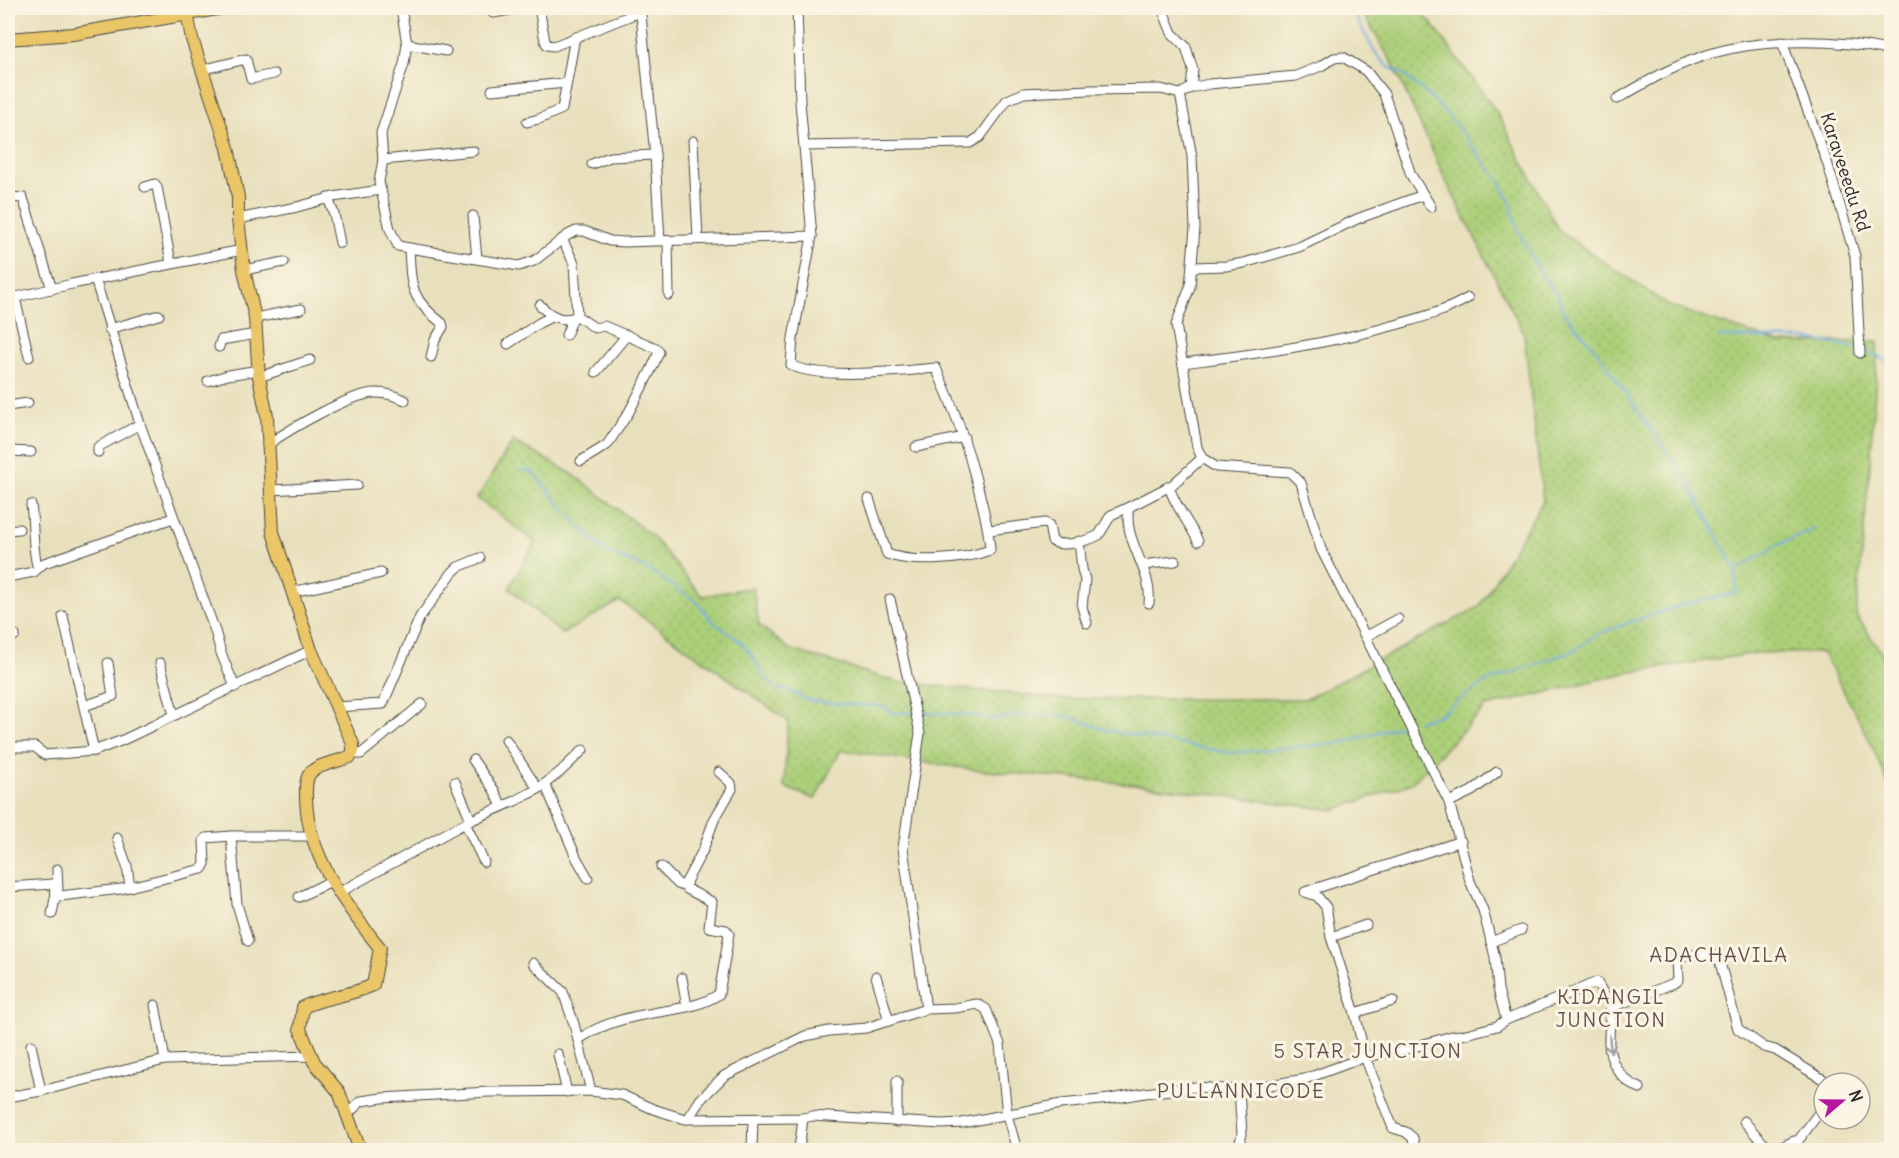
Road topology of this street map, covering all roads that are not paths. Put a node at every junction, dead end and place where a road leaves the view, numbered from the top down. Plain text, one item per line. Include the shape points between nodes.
1 (223, 8) edge
2 (401, 8) edge
3 (522, 8) edge
4 (539, 8) edge
5 (797, 8) edge
6 (1162, 8) edge
7 (642, 9) edge
8 (187, 13) junction
9 (493, 14) dead end
10 (575, 38) junction
11 (8, 39) edge
12 (1782, 42) junction
13 (408, 45) junction
14 (446, 51) dead end
15 (1892, 51) edge
16 (201, 70) junction
17 (274, 74) dead end
18 (567, 83) junction
19 (1191, 88) junction
20 (492, 90) dead end
21 (1180, 94) junction
22 (1617, 99) dead end
23 (527, 122) dead end
24 (693, 141) dead end
25 (804, 146) junction
26 (473, 151) dead end
27 (655, 155) junction
28 (383, 160) junction
29 (592, 164) dead end
30 (146, 187) dead end
31 (381, 190) junction
32 (1423, 195) junction
33 (8, 197) edge
34 (328, 198) junction
35 (1431, 207) dead end
36 (473, 216) dead end
37 (238, 219) junction
38 (812, 236) junction
39 (698, 238) junction
40 (562, 239) junction
41 (664, 241) junction
42 (340, 243) dead end
43 (409, 248) junction
44 (242, 250) junction
45 (477, 259) junction
46 (284, 262) dead end
47 (171, 263) junction
48 (1192, 267) junction
49 (244, 270) junction
50 (95, 279) junction
51 (52, 288) junction
52 (669, 295) dead end
53 (11, 298) edge
54 (1468, 298) dead end
55 (540, 305) dead end
56 (301, 309) dead end
57 (159, 315) dead end
58 (553, 316) junction
59 (575, 317) junction
60 (255, 318) junction
61 (109, 329) junction
62 (256, 334) junction
63 (566, 335) dead end
64 (627, 335) junction
65 (508, 344) dead end
66 (219, 347) dead end
67 (1860, 353) dead end
68 (29, 357) dead end
69 (431, 357) dead end
70 (310, 360) dead end
71 (1183, 363) junction
72 (596, 372) dead end
73 (259, 373) junction
74 (208, 381) dead end
75 (405, 400) dead end
76 (28, 403) dead end
77 (8, 406) edge
78 (140, 424) junction
79 (964, 437) junction
80 (267, 445) junction
81 (916, 447) dead end
82 (8, 451) edge
83 (31, 452) dead end
84 (98, 452) dead end
85 (1202, 458) junction
86 (581, 461) dead end
87 (357, 485) dead end
88 (1169, 486) junction
89 (271, 490) junction
90 (869, 499) dead end
91 (31, 505) dead end
92 (1129, 507) junction
93 (173, 518) junction
94 (20, 529) dead end
95 (8, 530) edge
96 (989, 530) junction
97 (1079, 541) junction
98 (1198, 541) dead end
99 (480, 558) dead end
100 (1175, 561) dead end
101 (1143, 565) junction
102 (38, 568) junction
103 (381, 573) dead end
104 (8, 577) edge
105 (292, 592) junction
106 (890, 599) dead end
107 (1149, 603) dead end
108 (63, 616) dead end
109 (1398, 619) dead end
110 (1087, 623) dead end
111 (1365, 637) junction
112 (311, 650) junction
113 (108, 663) dead end
114 (160, 663) dead end
115 (236, 687) junction
116 (422, 704) dead end
117 (84, 706) junction
118 (336, 707) junction
119 (174, 715) junction
120 (506, 740) dead end
121 (8, 747) edge
122 (583, 750) dead end
123 (94, 751) junction
124 (353, 752) junction
125 (473, 760) dead end
126 (719, 772) dead end
127 (1497, 772) dead end
128 (455, 782) dead end
129 (541, 786) junction
130 (1449, 802) junction
131 (502, 806) junction
132 (468, 822) junction
133 (231, 836) junction
134 (313, 836) junction
135 (117, 838) dead end
136 (1461, 841) junction
137 (484, 862) dead end
138 (661, 867) dead end
139 (57, 869) dead end
140 (588, 878) dead end
141 (333, 880) junction
142 (130, 886) junction
143 (8, 887) edge
144 (686, 887) junction
145 (340, 892) junction
146 (57, 894) junction
147 (299, 897) dead end
148 (52, 914) dead end
149 (1366, 925) dead end
150 (1521, 930) dead end
151 (1331, 937) junction
152 (248, 941) dead end
153 (1491, 942) junction
154 (534, 963) dead end
155 (876, 976) dead end
156 (682, 978) dead end
157 (1393, 1001) dead end
158 (155, 1005) dead end
159 (1610, 1005) junction
160 (687, 1007) junction
161 (926, 1009) junction
162 (1355, 1013) junction
163 (1506, 1020) junction
164 (889, 1021) junction
165 (579, 1040) junction
166 (31, 1045) dead end
167 (558, 1054) dead end
168 (311, 1056) junction
169 (1365, 1057) junction
170 (165, 1060) junction
171 (1812, 1073) edge
172 (897, 1081) dead end
173 (1640, 1088) dead end
174 (1239, 1090) junction
175 (40, 1091) junction
176 (591, 1091) junction
177 (567, 1092) junction
178 (8, 1097) edge
179 (347, 1115) junction
180 (1007, 1115) junction
181 (803, 1118) junction
182 (688, 1119) junction
183 (753, 1119) junction
184 (1744, 1121) dead end
185 (897, 1122) junction
186 (1812, 1122) edge
187 (1798, 1141) junction
188 (360, 1150) edge
189 (752, 1150) edge
190 (799, 1150) edge
191 (1017, 1150) edge
192 (1238, 1150) edge
193 (1415, 1150) edge
194 (1774, 1150) edge
195 (1793, 1150) edge

1 - 8 main road
2 - 13 street
3 - 9 street
4 - 10 street via 547,45
5 - 25 street
6 - 19 street via 1172,33 1185,47 1192,70
7 - 10 street
7 - 27 street
8 - 11 main road via 73,34
8 - 16 main road
10 - 18 street
12 - 15 street via 1868,45
12 - 22 street via 1712,53 1662,73
12 - 67 street, Karaveeedu Rd via 1827,162 1855,256
13 - 14 street
13 - 28 street via 381,133
16 - 17 street via 246,59 251,79
16 - 37 main road via 228,148 238,197
18 - 20 street
18 - 23 street via 562,109
19 - 21 street
19 - 32 street via 1296,76 1334,58 1352,61 1366,71 1384,94 1411,175
21 - 25 street via 1161,89 1024,93 1007,100 980,137 970,143
21 - 48 street via 1192,156
24 - 39 street
25 - 38 street
26 - 28 street
27 - 29 street via 610,157
27 - 41 street
28 - 31 street
30 - 47 street via 157,187
31 - 34 street
31 - 43 street via 398,246
32 - 35 street
32 - 48 street via 1357,219 1299,247 1244,263
33 - 51 street via 23,198
34 - 37 street
34 - 42 street
36 - 45 street
37 - 44 main road
38 - 39 street
38 - 79 street via 790,364 826,372 936,368
39 - 41 street
40 - 41 street via 581,231 610,241
40 - 45 street via 534,261 519,266
40 - 59 street via 574,263
41 - 52 street
43 - 45 street
43 - 69 street via 410,281 418,303 443,327
44 - 47 street
44 - 49 main road
46 - 49 street
47 - 50 street
48 - 71 street via 1190,287 1176,325
49 - 60 main road
50 - 51 street
50 - 61 street
51 - 53 street
53 - 68 street
54 - 71 street via 1450,309 1326,342
55 - 58 street
56 - 60 street
57 - 61 street
58 - 59 street
58 - 65 street
59 - 63 street
59 - 64 street via 595,328 604,326
60 - 62 main road
61 - 78 street
62 - 66 street via 221,340
62 - 73 main road
64 - 72 street
64 - 86 street via 658,349 658,354 629,412 607,445
70 - 73 street
71 - 85 street
73 - 74 street
73 - 80 main road via 267,416
75 - 80 street via 376,392 361,395 292,428
76 - 77 street
78 - 84 street via 98,447
78 - 93 street
79 - 81 street
79 - 96 street
80 - 89 main road
82 - 83 street
85 - 88 street
85 - 111 street via 1216,467 1290,472 1301,483 1320,549
87 - 89 street
88 - 92 street
88 - 98 street
89 - 105 main road via 273,532
90 - 96 street via 887,554 900,559 979,554 990,550
91 - 102 street
92 - 97 street via 1111,515 1099,536
92 - 101 street via 1133,548
93 - 102 street
93 - 115 street
94 - 95 street
96 - 97 street via 1045,523 1052,542
97 - 110 street
99 - 118 street via 458,567 420,617 383,704
100 - 101 street
101 - 107 street
102 - 104 street
103 - 105 street
105 - 112 main road
106 - 161 street via 920,733 903,848
108 - 117 street
109 - 111 street
111 - 130 street
112 - 115 street
112 - 118 main road
113 - 117 street via 113,696
114 - 119 street
115 - 119 street
116 - 124 street via 361,754
117 - 123 street
118 - 124 main road
119 - 123 street
120 - 129 street
121 - 123 street via 36,747 45,754
122 - 129 street
124 - 134 main road via 350,757 315,769 307,778 306,803
125 - 131 street
126 - 144 street via 732,789 714,820
127 - 130 street
128 - 132 street
129 - 131 street
129 - 140 street
130 - 136 street
131 - 132 street
132 - 137 street
132 - 145 street
133 - 134 street
133 - 142 street via 204,840 205,864 200,870
133 - 152 street via 237,903
134 - 141 main road
135 - 142 street
136 - 151 street via 1305,892 1321,899 1326,907
136 - 153 street
138 - 144 street
139 - 146 street
141 - 145 main road
141 - 147 street
142 - 146 street via 76,895
143 - 146 street via 53,884
144 - 160 street via 712,902 709,927 726,930 729,938 719,994
145 - 168 main road via 380,948 373,985 303,1006 300,1029
146 - 148 street
149 - 151 street
150 - 153 street
151 - 162 street
153 - 163 street
154 - 165 street via 563,992
155 - 164 street
156 - 160 street
157 - 162 street
158 - 170 street
159 - 163 street via 1597,982
159 - 171 street via 1674,983 1678,980 1677,958 1716,956 1738,1029
159 -> 173 street via 1612,1059 1621,1076
160 - 165 street via 645,1014 589,1032
161 - 164 street
161 - 180 street via 977,1004 986,1008 1000,1044
162 - 169 street
163 - 169 street via 1497,1026
164 - 182 street via 805,1036 769,1053 724,1076
165 - 176 street
166 - 175 street
167 - 177 street
168 - 170 street
168 - 179 main road via 339,1092
169 - 174 street via 1305,1078
169 - 193 street via 1393,1128 1413,1138
170 - 175 street
172 - 185 street
174 - 180 street via 1195,1087
174 - 192 street via 1242,1134
175 - 178 street
176 - 177 street
176 - 182 street via 622,1095
177 - 179 street via 382,1098 361,1101
179 - 188 main road
180 - 185 street via 941,1125
180 - 191 street
181 - 183 street
181 - 185 street
181 - 190 street
182 - 183 street
183 - 189 street
184 - 194 street
186 - 187 street
187 - 194 street
187 - 195 street

